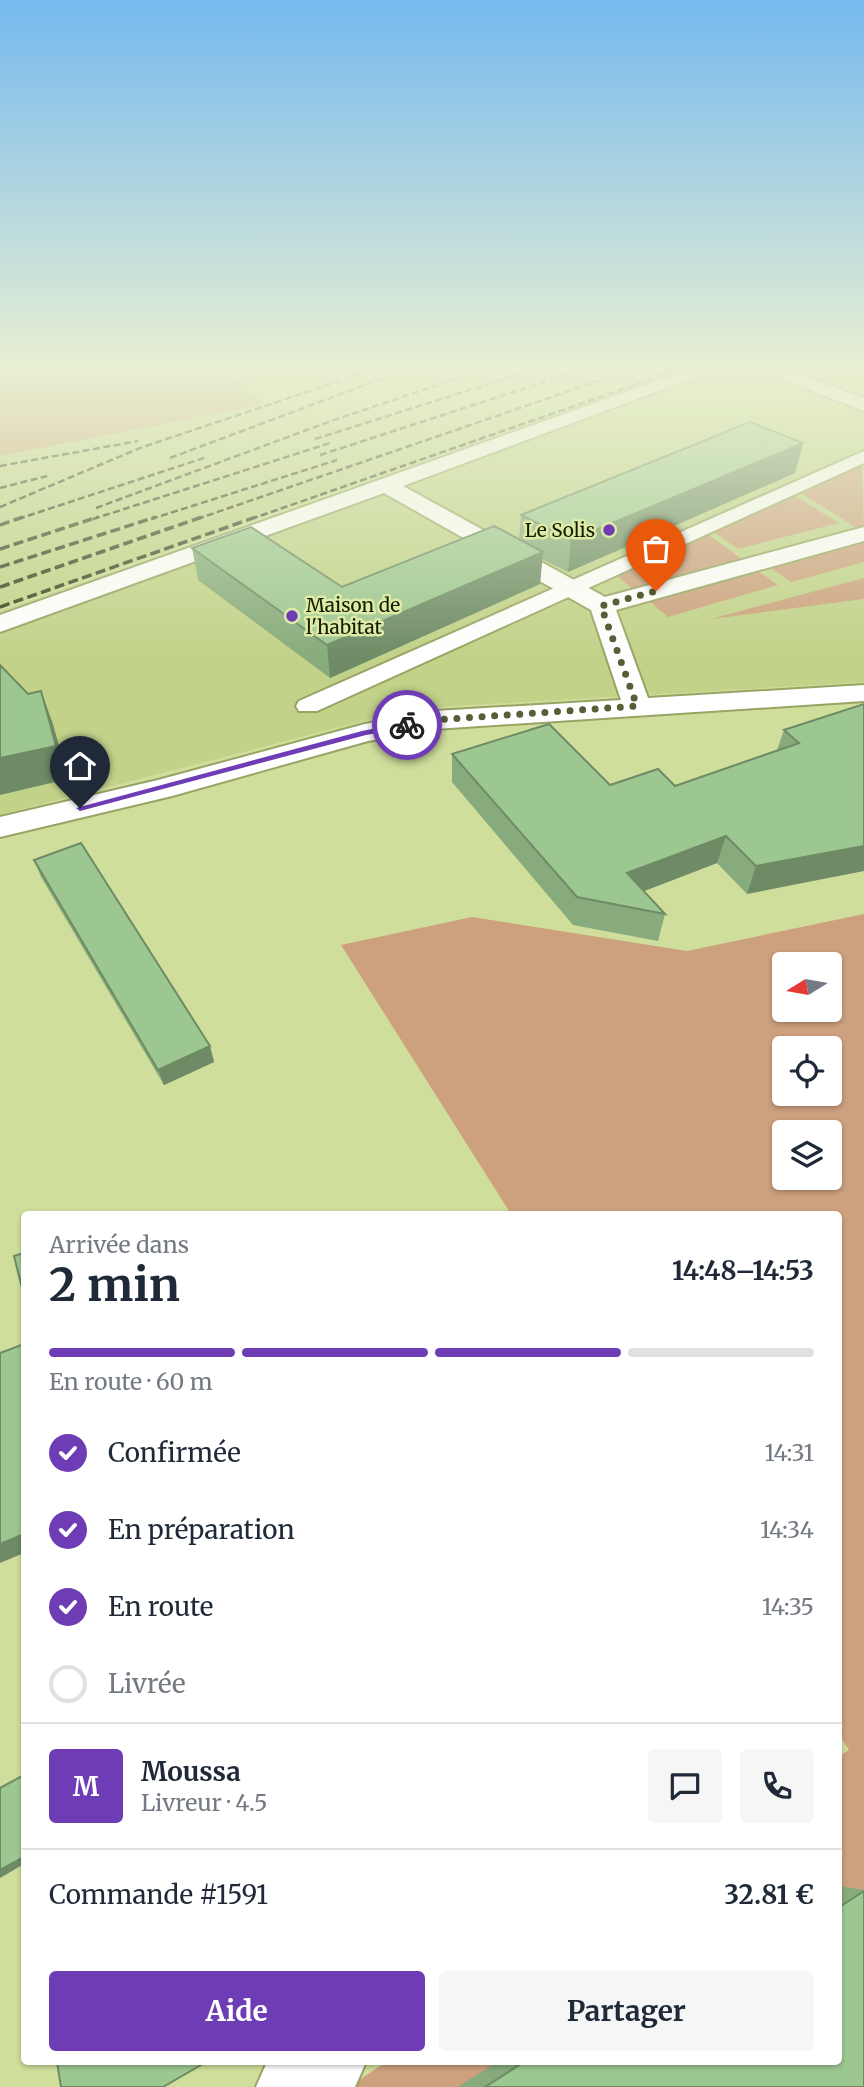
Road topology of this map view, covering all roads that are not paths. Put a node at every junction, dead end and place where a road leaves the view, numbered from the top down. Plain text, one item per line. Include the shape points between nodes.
1 (450, 464) edge
2 (845, 464) edge
3 (389, 487) junction
4 (864, 534) edge
5 (571, 587) junction
6 (601, 606) junction
7 (0, 624) edge
8 (864, 693) edge
9 (308, 706) dead end
10 (637, 706) junction
11 (0, 827) edge
12 (326, 2065) edge
13 (291, 2087) edge

1 - 3 street
2 - 5 street
3 - 5 street
3 - 7 street
4 - 6 street
5 - 6 street
5 - 9 street
6 - 10 street
8 - 10 street
10 - 11 street via 435,720 376,731
12 - 13 street

